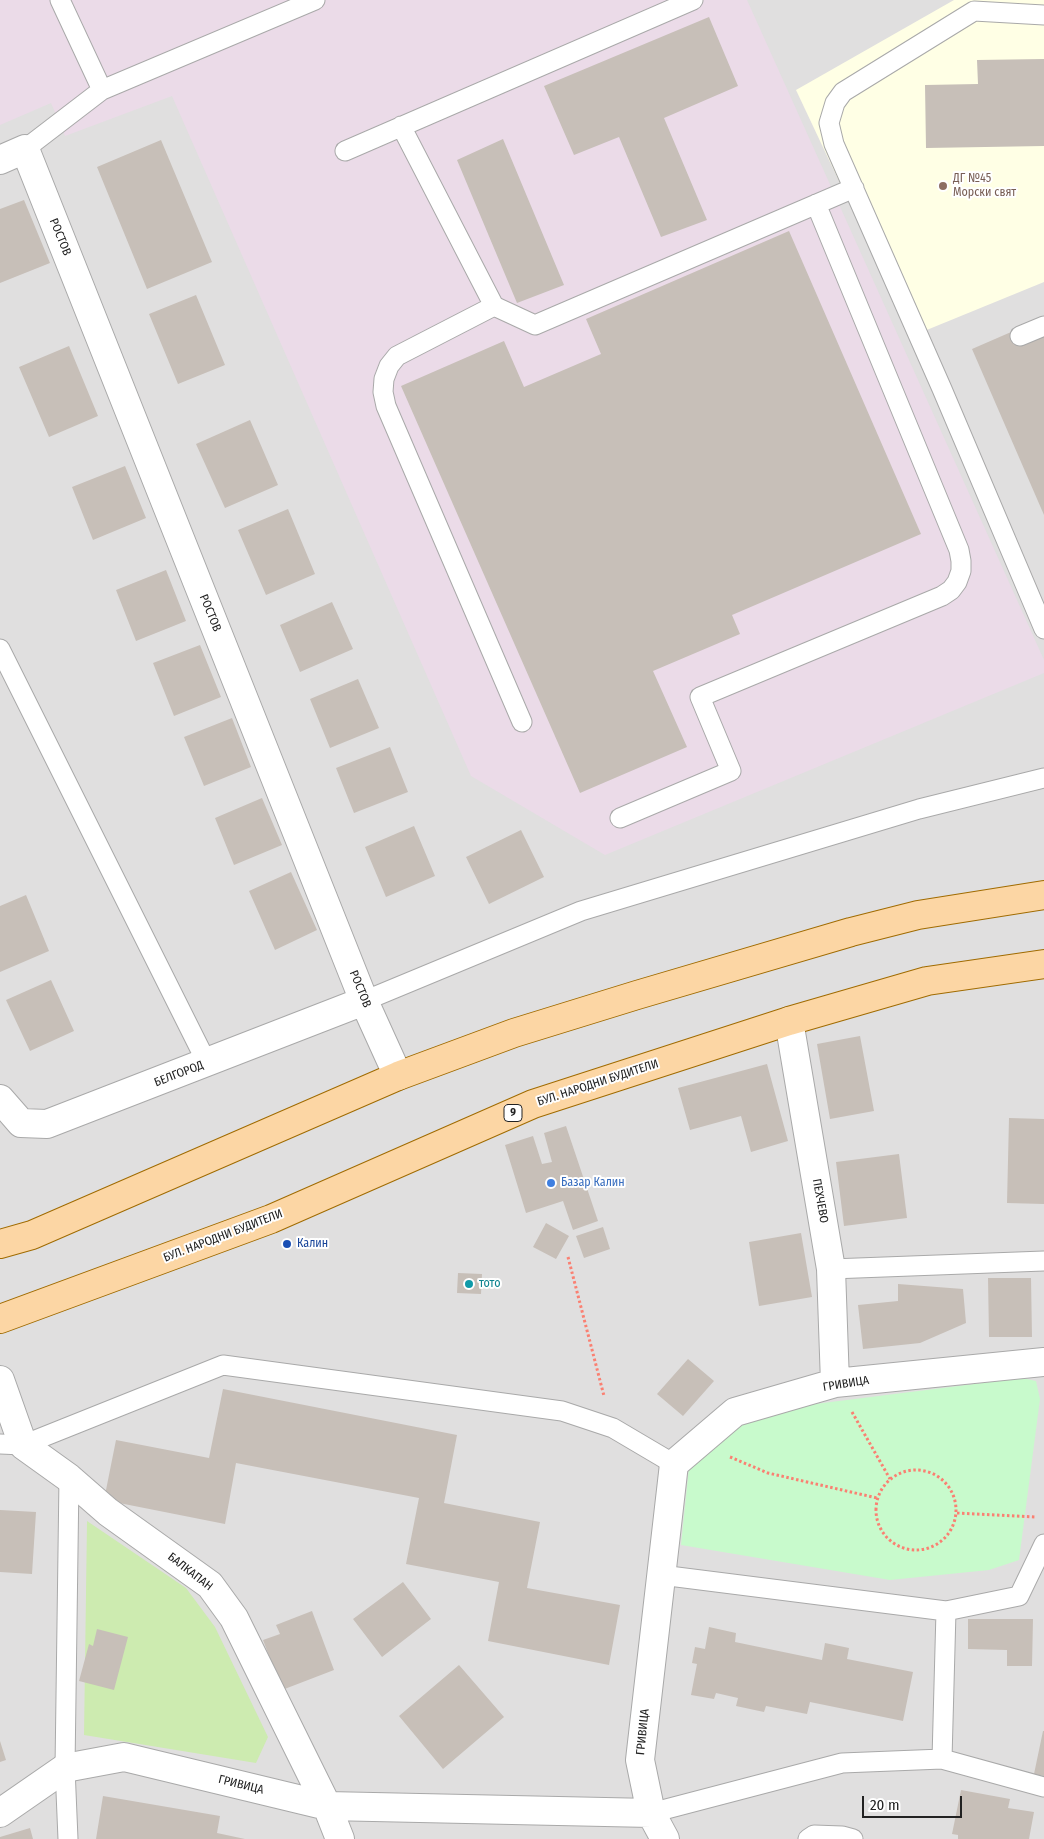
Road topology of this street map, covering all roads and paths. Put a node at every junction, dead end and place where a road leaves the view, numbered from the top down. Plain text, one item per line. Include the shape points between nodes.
1 (60, 0) edge
2 (314, 0) edge
3 (693, 0) edge
4 (1044, 15) edge
5 (102, 90) junction
6 (401, 126) junction
7 (25, 149) junction
8 (345, 151) dead end
9 (0, 160) edge
10 (854, 188) junction
11 (816, 204) junction
12 (494, 306) junction
13 (1044, 326) edge
14 (1020, 336) dead end
15 (1044, 629) edge
16 (0, 649) edge
17 (522, 722) dead end
18 (1044, 778) edge
19 (620, 818) dead end
20 (1044, 895) edge
21 (1044, 964) edge
22 (364, 1001) junction
23 (789, 1021) junction
24 (207, 1063) junction
25 (398, 1076) junction
26 (0, 1099) edge
27 (0, 1244) edge
28 (568, 1257) dead end
29 (1044, 1261) edge
30 (831, 1269) junction
31 (0, 1319) edge
32 (1044, 1362) edge
33 (0, 1380) edge
34 (836, 1383) junction
35 (613, 1428) junction
36 (11, 1444) edge
37 (697, 1444) junction
38 (674, 1464) junction
39 (69, 1478) junction
40 (890, 1479) junction
41 (877, 1498) junction
42 (957, 1513) junction
43 (1044, 1517) edge
44 (1044, 1544) edge
45 (661, 1575) junction
46 (946, 1611) junction
47 (942, 1759) junction
48 (65, 1768) junction
49 (1044, 1787) edge
50 (327, 1806) junction
51 (0, 1813) edge
52 (651, 1813) junction
53 (68, 1839) edge
54 (340, 1839) edge
55 (665, 1839) edge
56 (808, 1839) edge
57 (853, 1839) edge

1 - 5 lane
2 - 5 lane
3 - 6 lane
4 - 10 lane via 974,12 843,92 835,103 829,122 834,144
5 - 7 lane
6 - 8 lane
6 - 12 lane
7 - 9 street
7 - 22 street, РОСТОВ
10 - 11 lane
10 - 15 lane
11 - 12 lane via 535,325
11 - 19 lane via 959,550 961,571 957,582 942,596 700,697 731,771
12 - 17 lane via 397,356 389,366 383,392 386,406
13 - 14 lane
16 - 24 lane
18 - 22 lane via 919,809 582,911
20 - 25 main road via 918,915 814,942 514,1033
21 - 23 main road, БУЛ. НАРОДНИ БУДИТЕЛИ / 9 via 927,981
22 - 24 street, БЕЛГОРОД
22 - 25 street, РОСТОВ
23 - 30 street, ПЕХЧЕВО
23 - 31 main road, БУЛ. НАРОДНИ БУДИТЕЛИ / 9 via 533,1104 271,1219
24 - 26 street, БЕЛГОРОД via 48,1124 21,1123
25 - 27 main road via 32,1235
28 - 35 path
29 - 30 lane
30 - 34 street, ПЕХЧЕВО
32 - 34 street, ГРИВИЦА
33 - 36 street
34 - 37 street, ГРИВИЦА via 735,1412
34 - 40 path
35 - 36 lane via 562,1411 223,1366
35 - 38 lane
36 - 39 street, БАЛКАПАН
37 - 38 street, ГРИВИЦА
37 - 41 path via 768,1473
38 - 45 street, ГРИВИЦА
39 - 48 lane
39 - 50 street, БАЛКАПАН via 108,1512 210,1585 234,1618
40 - 41 path
40 - 42 path via 914,1469 940,1477 950,1487
41 - 42 path via 878,1524 886,1536 909,1549 935,1546 946,1537
42 - 43 path
44 - 46 lane via 1019,1596
45 - 46 lane
45 - 52 street, ГРИВИЦА via 640,1760
46 - 47 lane
47 - 49 lane
47 - 52 lane via 842,1763
48 - 50 street, ГРИВИЦА via 124,1757
48 - 51 street, ГРИВИЦА
48 - 53 lane
50 - 52 street, ГРИВИЦА
50 - 54 street, БАЛКАПАН
52 - 55 street
56 - 57 lane via 814,1835

